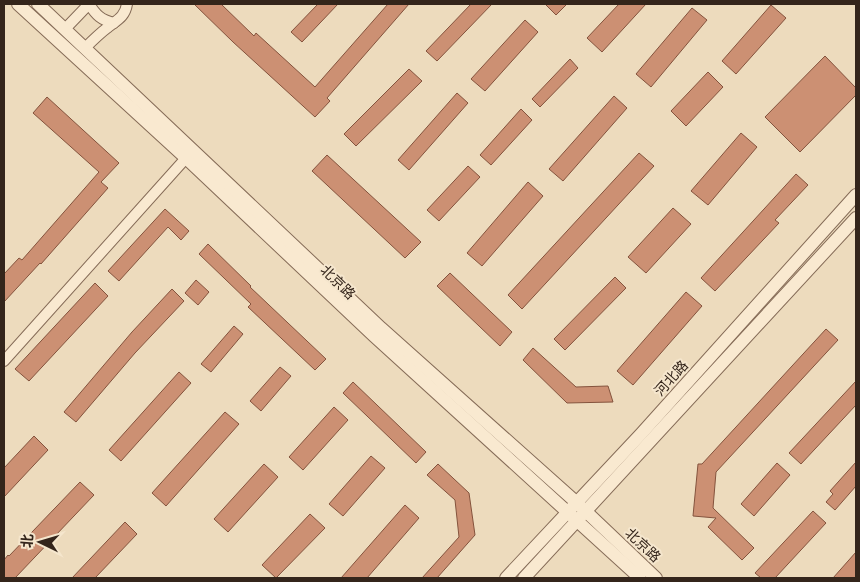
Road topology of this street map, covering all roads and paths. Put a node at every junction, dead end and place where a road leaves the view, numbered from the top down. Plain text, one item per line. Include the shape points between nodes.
1 (18, 4) edge
2 (38, 4) edge
3 (89, 4) edge
4 (127, 4) edge
5 (114, 23) junction
6 (65, 28) junction
7 (85, 48) junction
8 (186, 158) junction
9 (856, 195) edge
10 (856, 218) edge
11 (4, 362) edge
12 (577, 512) junction
13 (506, 578) edge
14 (524, 578) edge
15 (640, 578) edge
16 (656, 578) edge

1 - 8 street, 北京路
2 - 6 street, 北京路
3 - 5 street via 95,14
3 - 6 street
4 - 5 street via 125,12
5 - 7 street
6 - 7 street, 北京路
7 - 12 street, 北京路
8 - 11 street
8 - 12 street, 北京路 via 381,343
9 - 12 street, 河北路
10 - 12 street, 河北路
12 - 13 street, 河北路
12 - 14 street, 河北路
12 - 15 street, 北京路
12 - 16 street, 北京路

